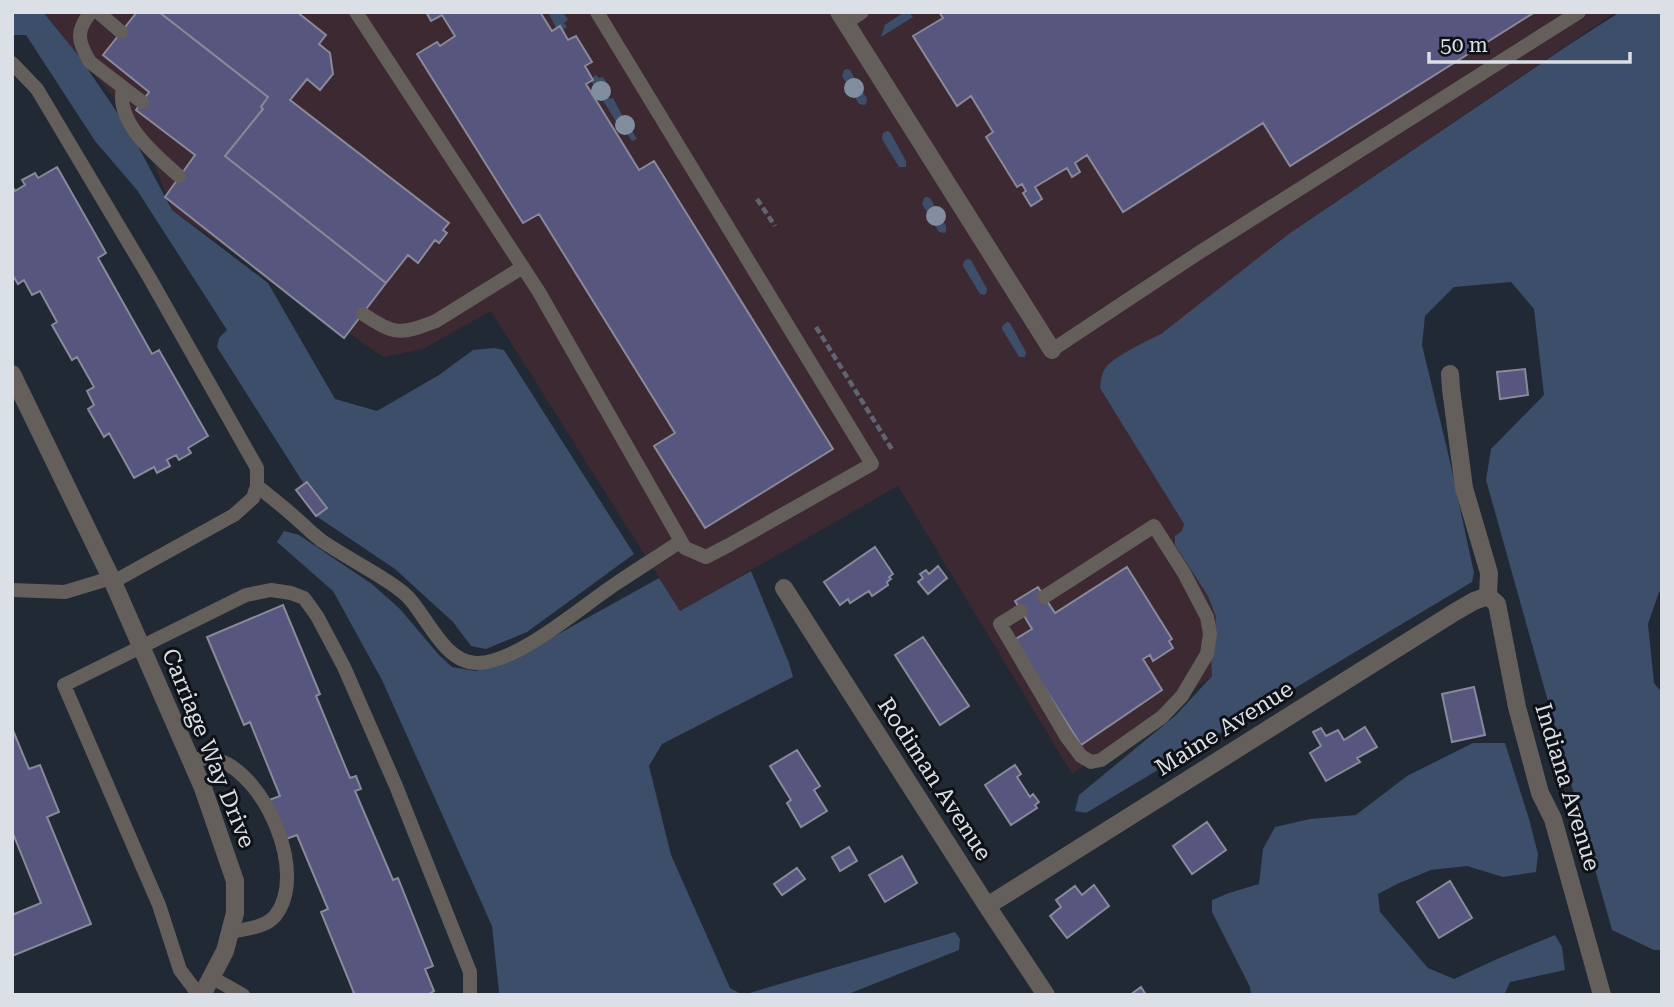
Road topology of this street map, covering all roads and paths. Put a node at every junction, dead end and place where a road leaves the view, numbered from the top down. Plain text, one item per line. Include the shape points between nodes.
1 (91, 12) edge
2 (98, 12) edge
3 (356, 12) edge
4 (597, 12) edge
5 (862, 12) edge
6 (1580, 12) edge
7 (842, 17) edge
8 (121, 32) dead end
9 (12, 63) edge
10 (123, 88) junction
11 (142, 103) dead end
12 (180, 176) dead end
13 (757, 199) dead end
14 (775, 226) dead end
15 (523, 267) junction
16 (363, 314) dead end
17 (1052, 350) joint
18 (12, 374) edge
19 (1450, 374) dead end
20 (257, 486) junction
21 (681, 541) junction
22 (112, 580) junction
23 (784, 588) dead end
24 (12, 590) edge
25 (1488, 596) junction
26 (1044, 597) dead end
27 (1021, 611) dead end
28 (141, 647) junction
29 (191, 760) junction
30 (987, 905) junction
31 (230, 932) junction
32 (211, 977) junction
33 (200, 995) edge
34 (243, 995) edge
35 (470, 995) edge
36 (1046, 995) edge
37 (1602, 995) edge

1 - 10 lane via 79,41 90,62
2 - 8 lane
3 - 15 lane
4 - 21 lane via 872,464 706,557 685,548
5 - 7 lane
6 - 17 lane
7 - 17 street
9 - 20 lane via 37,89 149,276 257,468
10 - 11 lane
10 - 12 lane via 121,103 128,120
13 - 14 path
15 - 16 lane via 436,321 408,331 391,331
15 - 21 lane
18 - 22 street, Carriage Way Drive
19 - 25 street, Indiana Avenue via 1464,488 1489,573
20 - 21 lane via 319,539 407,595 453,654 477,663 508,655 537,639
20 - 22 lane via 253,498 234,515
22 - 24 lane via 65,592
22 - 28 street, Carriage Way Drive
23 - 30 street, Rodiman Avenue
25 - 30 street, Maine Avenue via 1455,612
25 - 37 street, Indiana Avenue via 1497,604 1540,793 1553,818
26 - 27 lane via 1154,526 1207,617 1207,654 1182,696 1162,717 1101,760 1091,762 1066,736 1000,624
28 - 29 street, Carriage Way Drive
28 - 33 lane via 64,685 159,905 180,970
28 - 35 lane via 246,596 271,590 304,598 344,667 396,786 470,972
29 - 31 street, Carriage Way Drive via 235,881
29 - 31 lane via 217,760 244,777 267,807 284,844 285,886 274,917
30 - 36 street, Rodiman Avenue
31 - 32 street, Carriage Way Drive
32 - 33 street, Carriage Way Drive
32 - 34 lane

